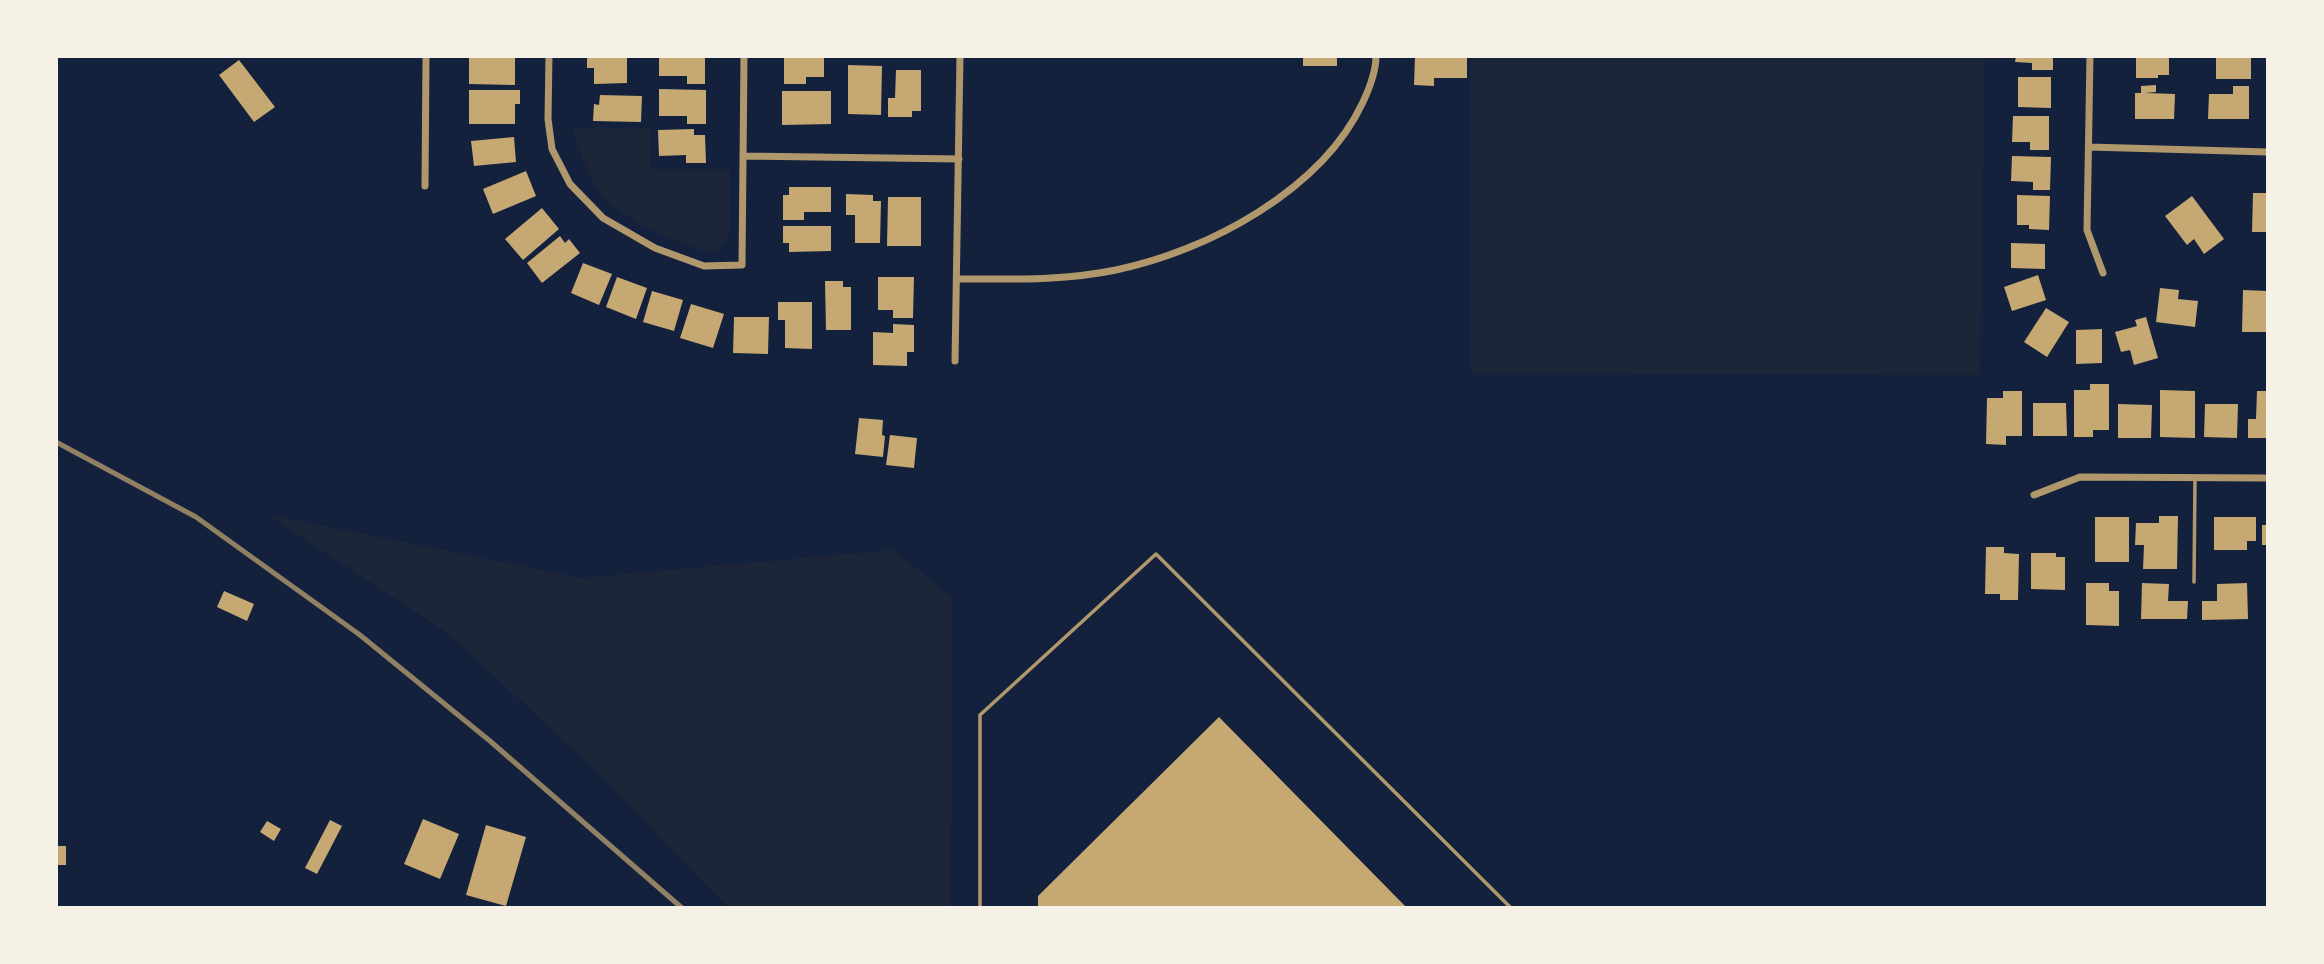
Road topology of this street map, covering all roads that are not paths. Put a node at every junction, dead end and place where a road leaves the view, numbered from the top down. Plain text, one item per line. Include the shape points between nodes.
1 (426, 56) edge
2 (549, 56) edge
3 (744, 56) edge
4 (960, 56) edge
5 (1376, 56) edge
6 (2090, 56) edge
7 (2089, 147) junction
8 (2268, 152) edge
9 (743, 156) junction
10 (959, 159) junction
11 (425, 186) dead end
12 (2103, 273) dead end
13 (957, 279) junction
14 (955, 361) dead end
15 (2195, 478) junction
16 (2268, 478) edge
17 (2034, 495) dead end
18 (2194, 582) dead end
19 (980, 908) edge
20 (1511, 908) edge

1 - 11 street
2 - 9 street via 552,149 570,184 603,218 655,247 704,266 742,265
3 - 9 street
4 - 10 street
5 - 13 street via 1371,84 1349,130 1270,204 1225,231 1118,270 1075,277
6 - 7 street
7 - 8 street
7 - 12 street via 2087,230
9 - 10 street
10 - 13 street
13 - 14 street
15 - 16 street
15 - 17 street via 2080,477
15 - 18 lane
19 - 20 lane via 980,715 1156,554

